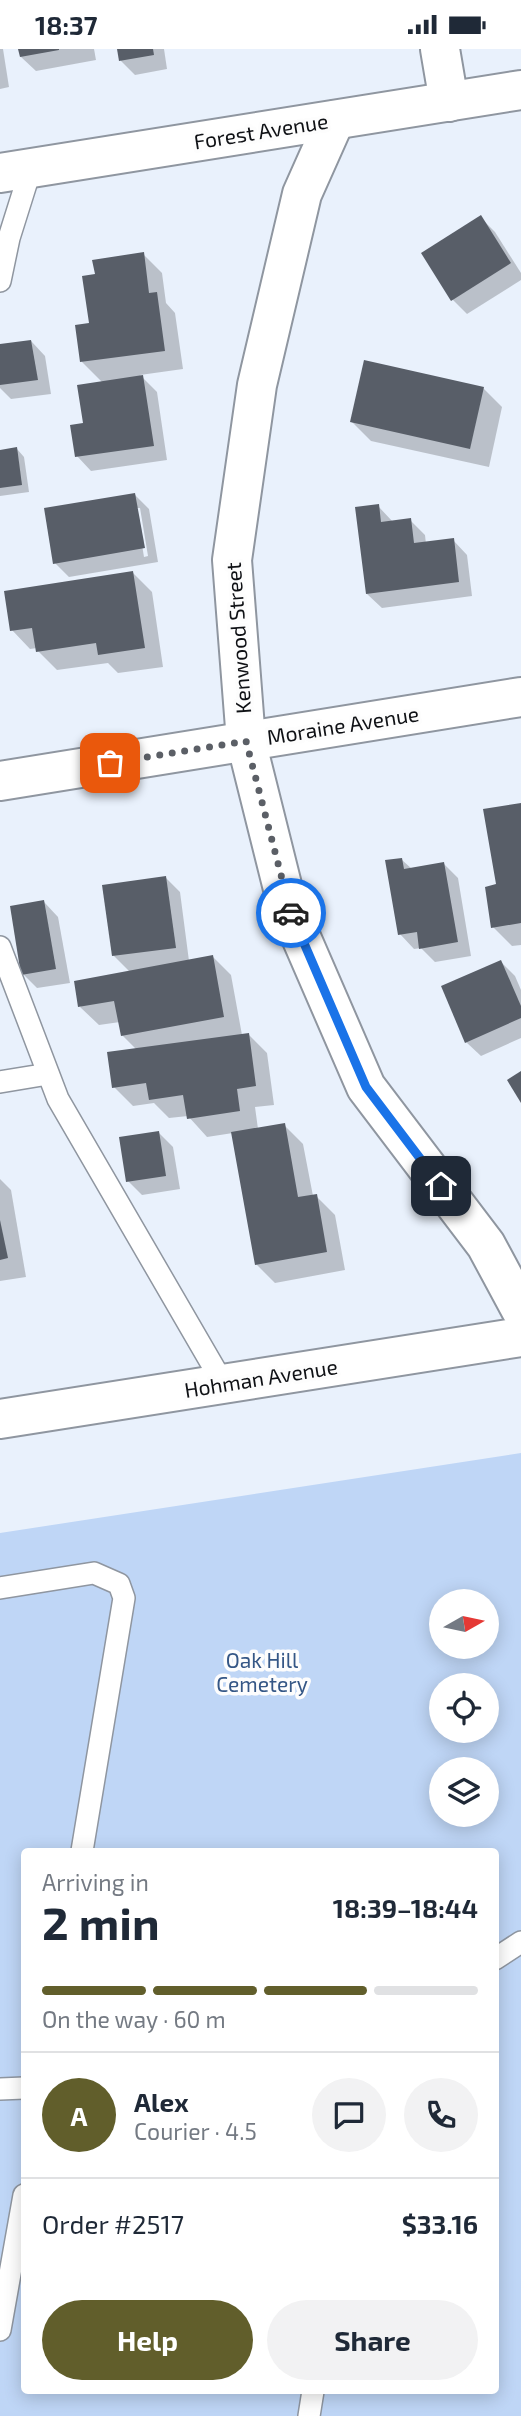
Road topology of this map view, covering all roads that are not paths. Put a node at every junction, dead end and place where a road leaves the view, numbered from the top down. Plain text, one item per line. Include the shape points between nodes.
1 (440, 49) edge
2 (521, 90) edge
3 (449, 102) junction
4 (335, 120) junction
5 (15, 170) edge
6 (0, 281) edge
7 (521, 697) edge
8 (246, 741) junction
9 (0, 781) edge
10 (0, 947) edge
11 (48, 1074) junction
12 (0, 1082) edge
13 (521, 1310) edge
14 (521, 1337) edge
15 (223, 1385) junction
16 (0, 1419) edge
17 (0, 1588) edge
18 (82, 1848) edge
19 (521, 1942) edge
20 (499, 1956) edge
21 (21, 2088) edge
22 (0, 2089) edge
23 (21, 2212) edge
24 (0, 2330) edge
25 (313, 2394) edge
26 (309, 2416) edge

1 - 3 street
2 - 3 street, Forest Avenue
3 - 4 street, Forest Avenue
4 - 5 street, Forest Avenue
4 - 8 street, Kenwood Street via 302,194 255,398 232,560
5 - 6 lane
7 - 8 street, Moraine Avenue
8 - 9 street, Moraine Avenue
8 - 13 street, Kenwood Street via 287,905 366,1087 486,1245
10 - 11 lane
11 - 12 lane
11 - 15 lane
14 - 15 street, Hohman Avenue
15 - 16 street, Hohman Avenue
17 - 18 lane via 94,1573 119,1584 124,1598
19 - 20 lane
21 - 22 lane
23 - 24 lane
25 - 26 lane

